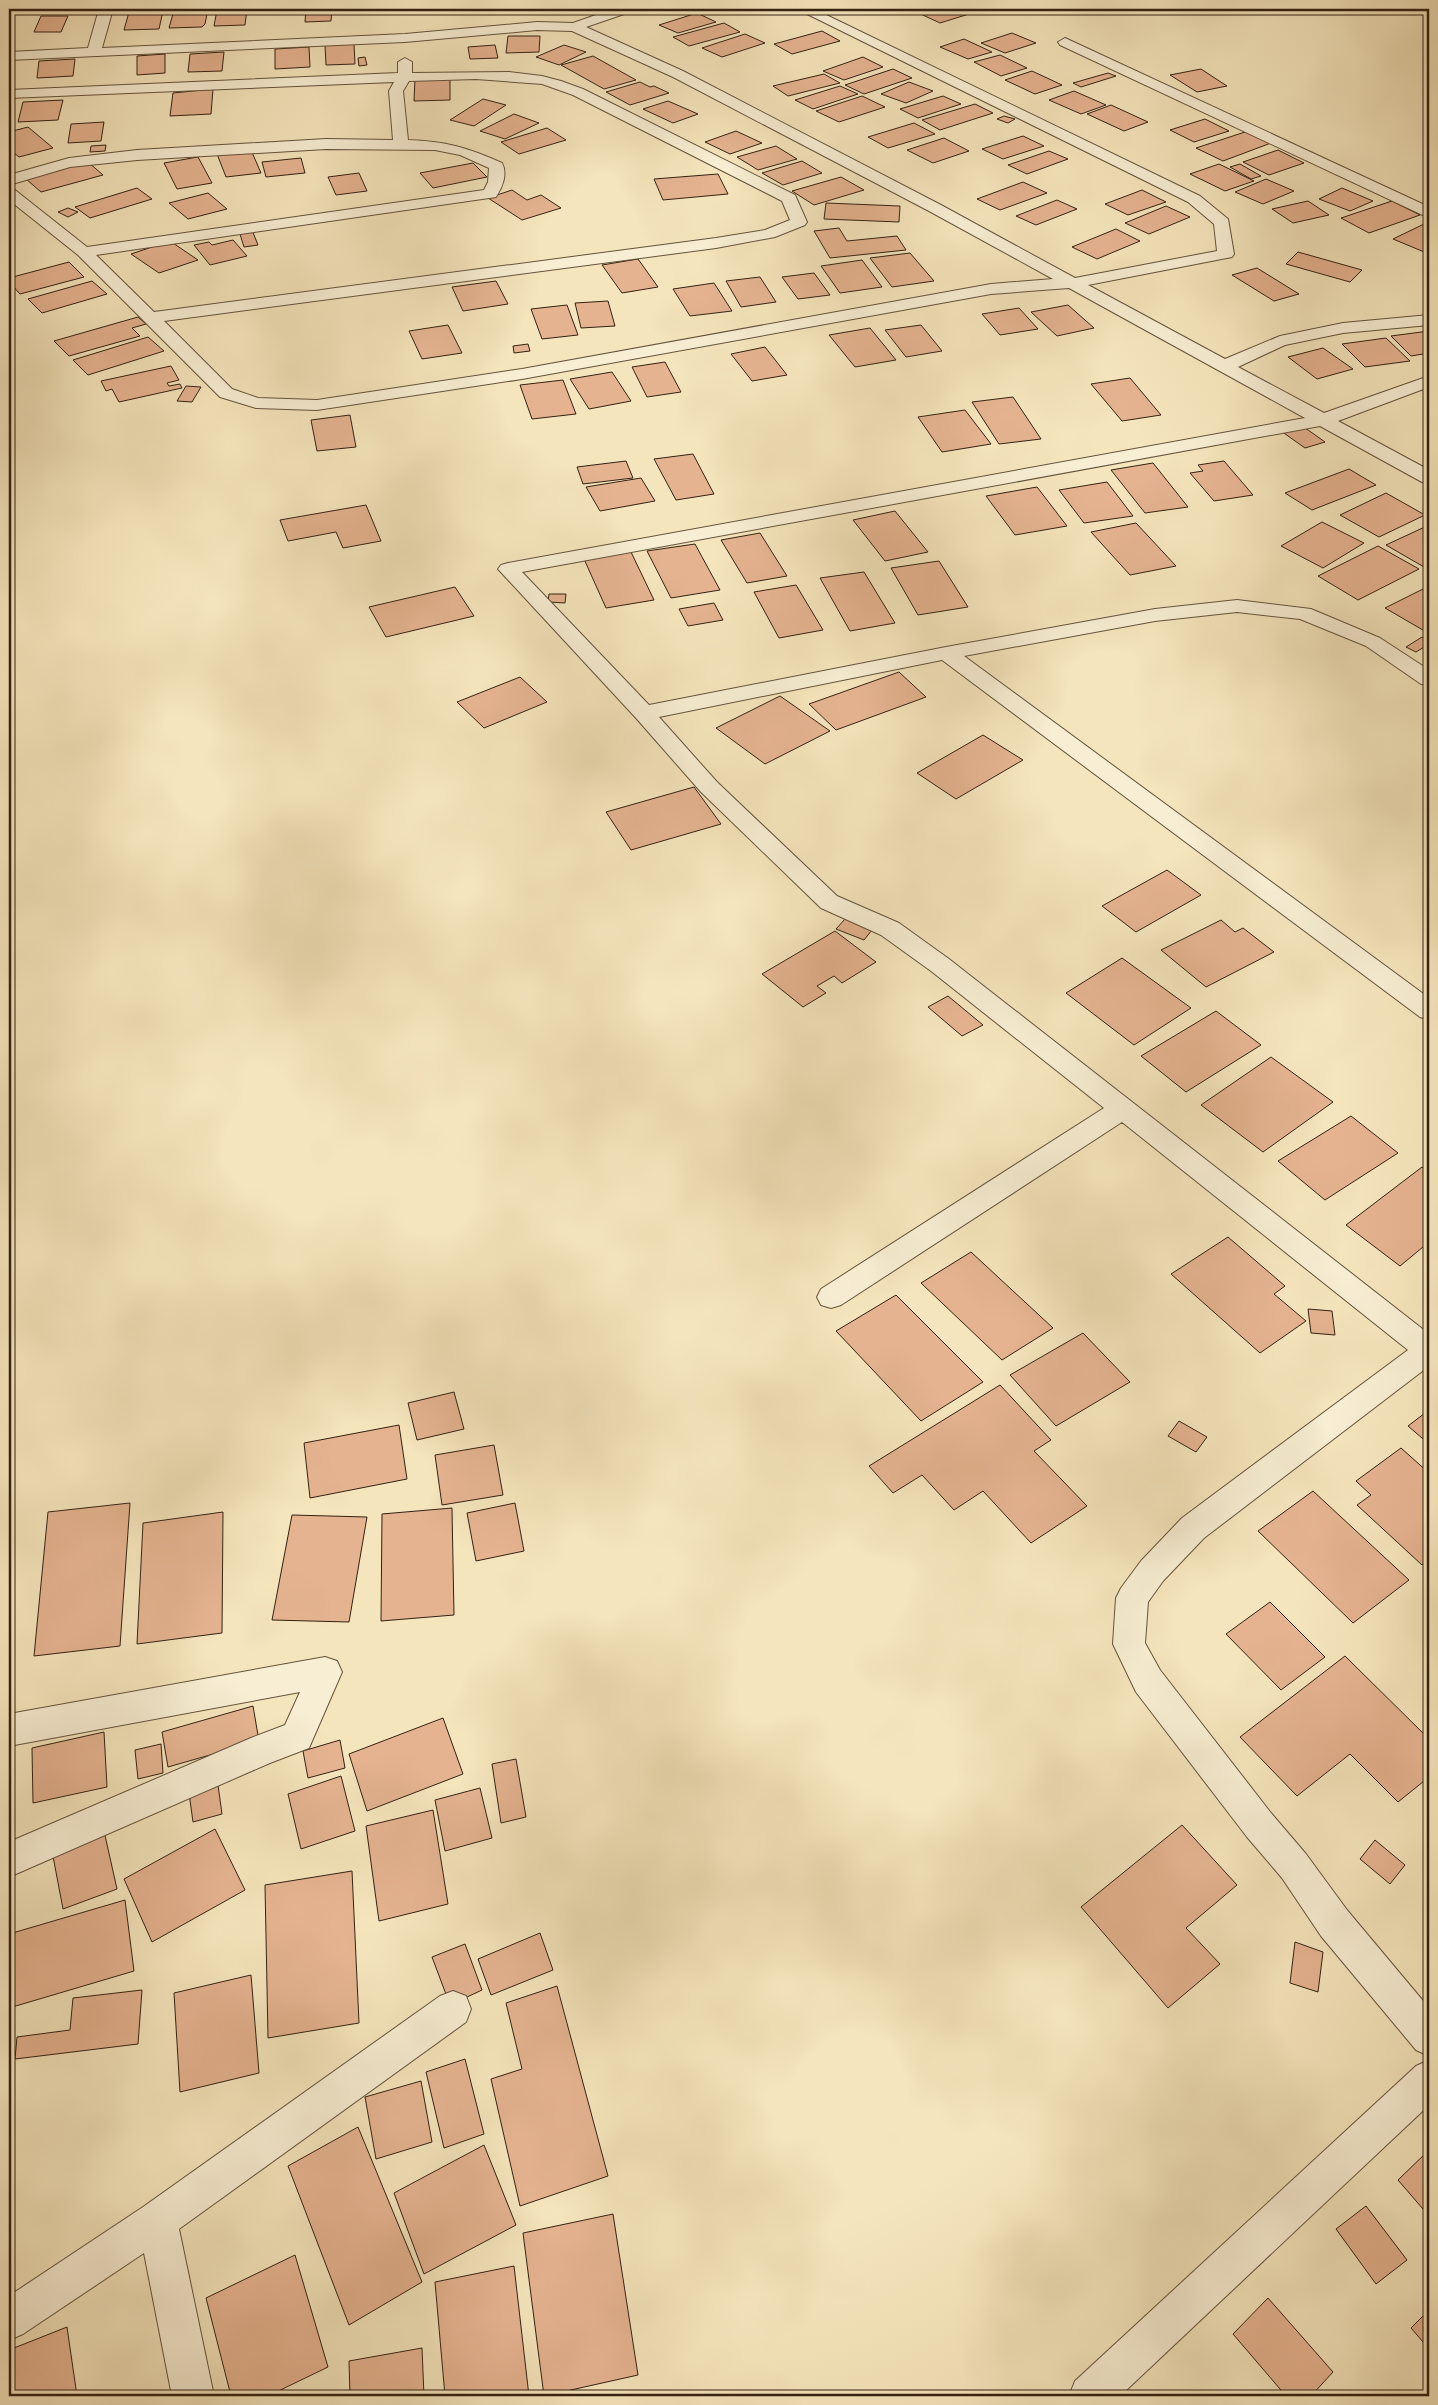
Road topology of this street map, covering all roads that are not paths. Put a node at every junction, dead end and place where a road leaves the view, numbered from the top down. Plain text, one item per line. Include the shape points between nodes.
1 (106, 9) edge
2 (625, 9) edge
3 (804, 9) edge
4 (574, 27) junction
5 (405, 38) junction
6 (1065, 42) dead end
7 (94, 52) junction
8 (9, 56) edge
9 (405, 77) junction
10 (9, 94) edge
11 (401, 145) junction
12 (9, 180) edge
13 (9, 193) edge
14 (1429, 213) edge
15 (84, 252) junction
16 (1072, 284) junction
17 (150, 318) junction
18 (1429, 320) edge
19 (1222, 366) junction
20 (1429, 382) edge
21 (1322, 420) junction
22 (1429, 478) edge
23 (946, 653) junction
24 (1429, 679) edge
25 (644, 713) junction
26 (1429, 1011) edge
27 (1122, 1109) junction
28 (831, 1297) dead end
29 (1429, 1350) edge
30 (9, 1730) edge
31 (9, 1860) edge
32 (453, 2009) dead end
33 (1429, 2037) edge
34 (1429, 2079) edge
35 (157, 2221) junction
36 (9, 2320) edge
37 (193, 2396) edge
38 (1090, 2396) edge

1 - 7 street
2 - 4 street
3 - 16 street via 1194,198 1222,222 1226,254
4 - 5 street via 537,26
4 - 16 street via 678,74 935,208
5 - 7 street
5 - 9 street
6 - 14 street
7 - 8 street
9 - 10 street via 318,84
9 - 11 street via 396,91
9 - 17 street via 544,80 578,92 789,198 799,222 769,234 716,244
11 - 12 street via 326,144 137,155 69,163
11 - 15 street via 435,145 464,151 497,166 496,182 490,194
13 - 15 street
15 - 17 street
16 - 17 street via 991,289 522,374 317,405 256,403 226,394
16 - 19 street
18 - 19 street via 1343,328 1280,341
19 - 21 street
20 - 21 street
21 - 22 street
21 - 25 street via 508,569
23 - 24 street via 1155,615 1237,606 1304,613 1372,642
23 - 25 street
23 - 26 street
25 - 27 street via 709,787 829,902 890,929
27 - 28 street
27 - 29 street
29 - 33 street via 1193,1528 1152,1571 1132,1598 1129,1644 1154,1688 1294,1866 1334,1924
30 - 31 street via 324,1672 297,1737
32 - 35 street
34 - 38 street
35 - 36 street
35 - 37 street

